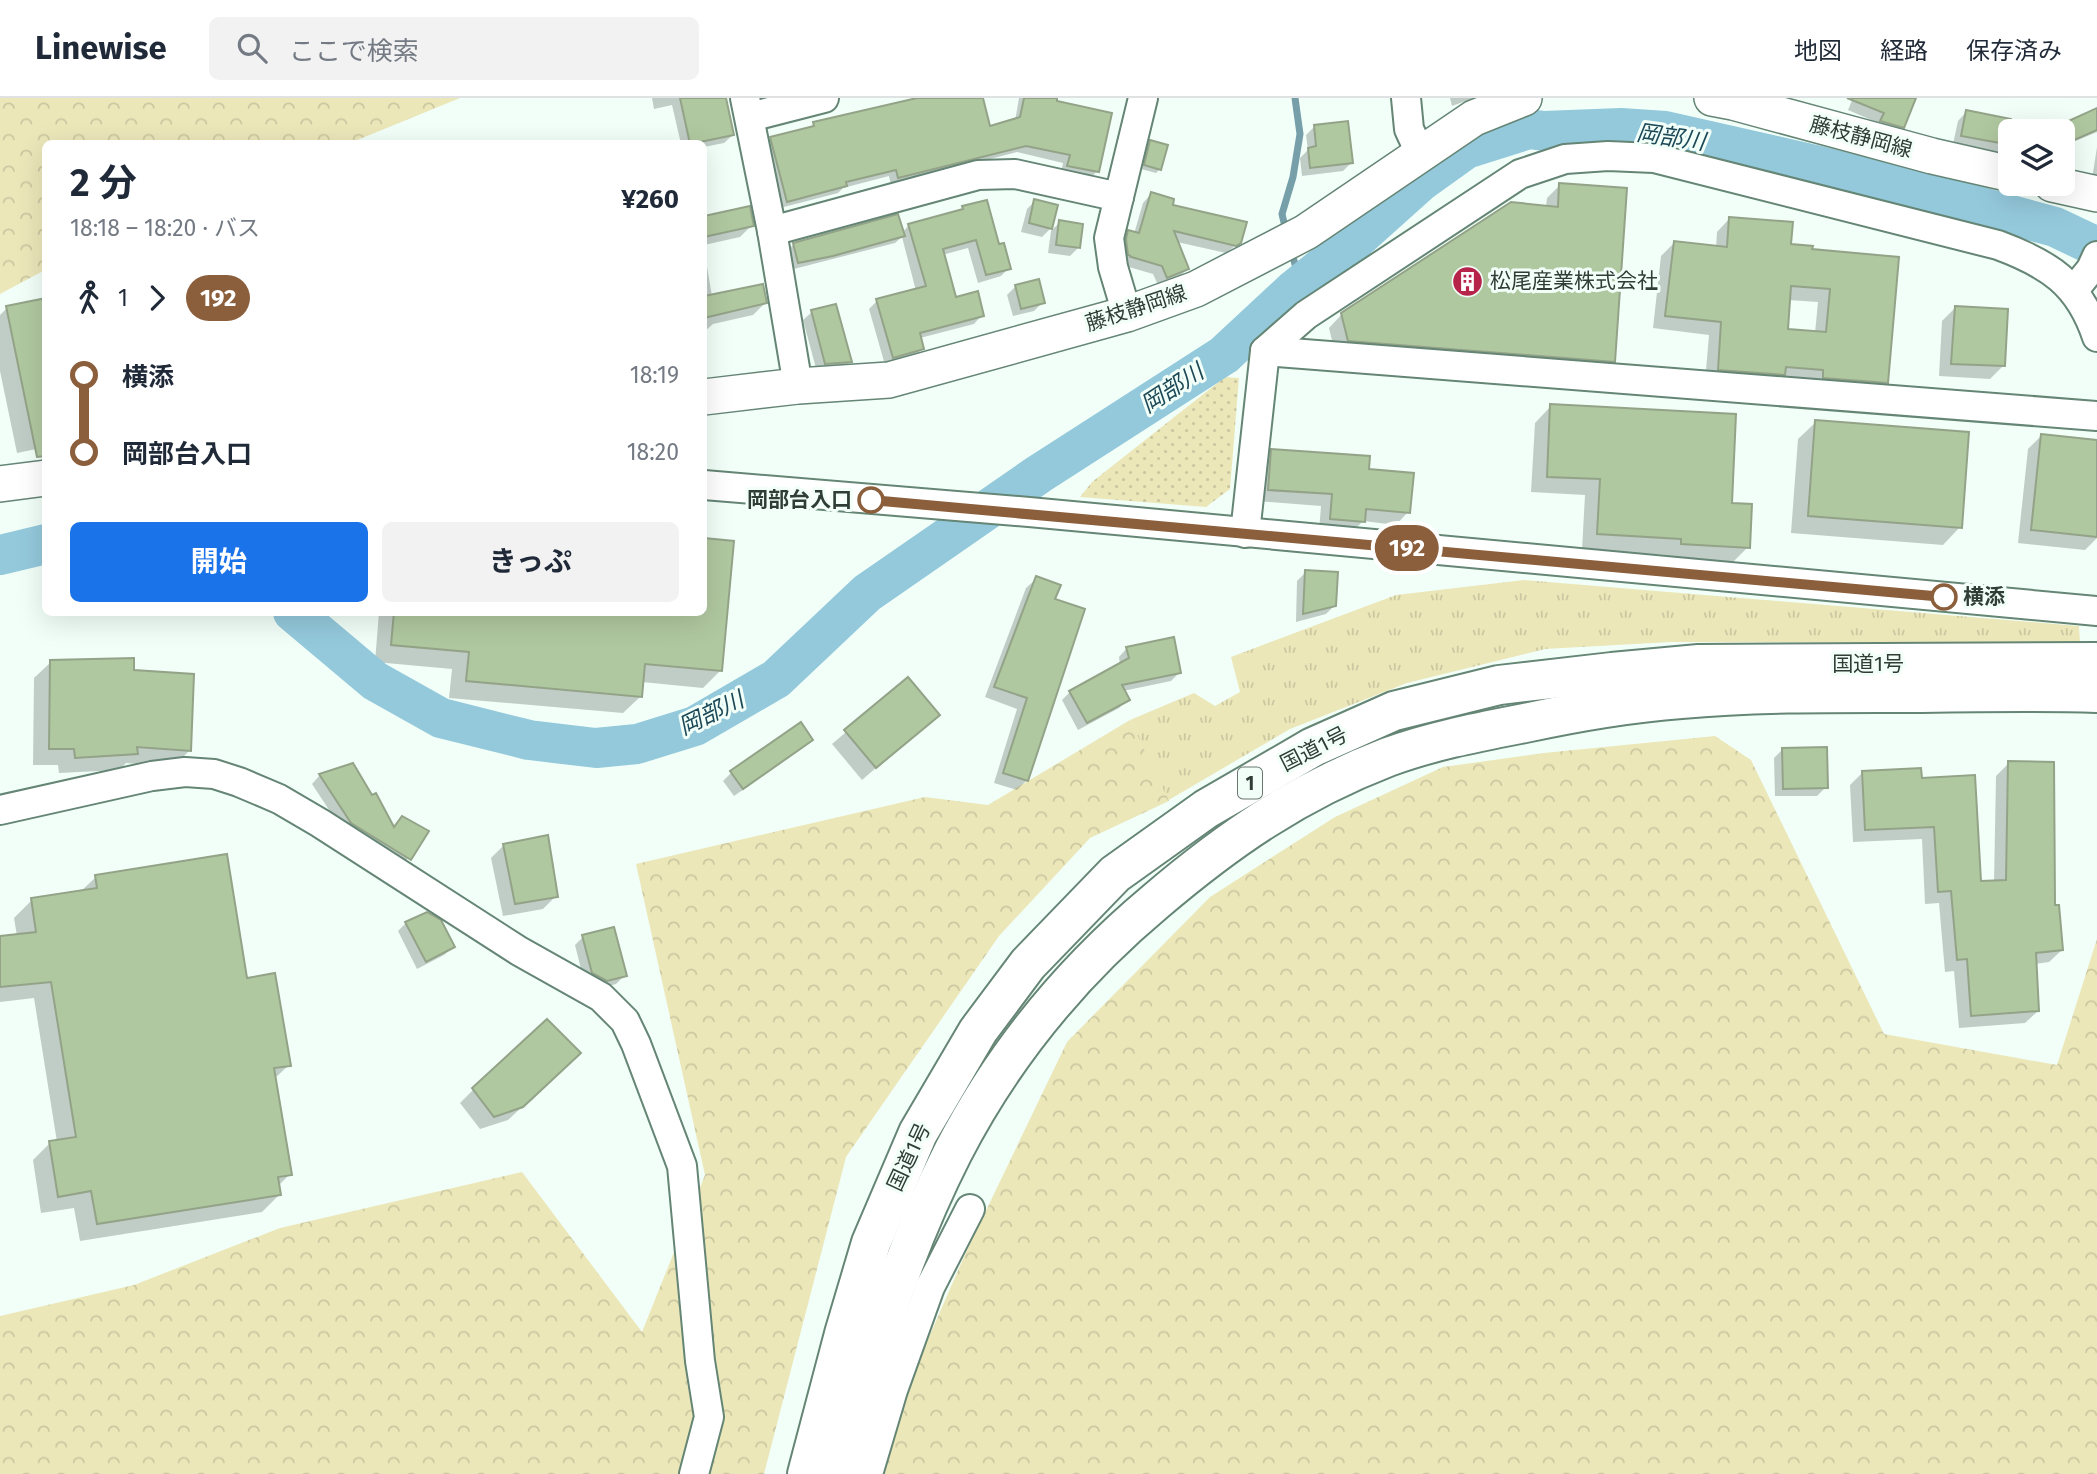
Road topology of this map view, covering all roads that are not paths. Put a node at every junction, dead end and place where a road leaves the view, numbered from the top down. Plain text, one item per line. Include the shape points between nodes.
1 (824, 98) edge
2 (1143, 98) edge
3 (1406, 98) edge
4 (1524, 98) edge
5 (1712, 98) edge
6 (747, 107) edge
7 (1420, 153) junction
8 (1998, 171) edge
9 (2075, 189) edge
10 (2097, 194) edge
11 (1119, 197) junction
12 (772, 231) junction
13 (2088, 272) edge
14 (1127, 314) junction
15 (2097, 337) edge
16 (1265, 351) junction
17 (798, 386) junction
18 (707, 397) edge
19 (2097, 416) edge
20 (42, 479) edge
21 (0, 484) edge
22 (707, 485) edge
23 (1245, 533) junction
24 (2097, 611) edge
25 (2088, 677) edge
26 (0, 810) edge
27 (970, 1209) dead end
28 (694, 1474) edge
29 (807, 1474) edge
30 (844, 1474) edge
31 (868, 1474) edge

1 - 6 street
2 - 11 street
3 - 7 street via 1409,129
4 - 7 main road, 藤枝静岡線 via 1474,118
5 - 8 main road, 藤枝静岡線
6 - 12 street
7 - 14 main road, 藤枝静岡線 via 1307,232 1267,254 1196,289
9 - 10 main road
11 - 12 street via 1015,174 978,175
11 - 14 street via 1109,238
12 - 17 street
13 - 15 street
13 - 16 street via 2045,266 1998,245 1654,158 1565,159 1520,174 1306,315
14 - 17 main road, 藤枝静岡線 via 889,380
16 - 19 street
16 - 23 street
17 - 18 main road, 藤枝静岡線
20 - 21 main road
22 - 23 street
23 - 24 street
25 - 29 highway, 国道1号 / 1 via 1699,664 1499,685 1394,711 1312,747 1206,808 1115,874 1028,964 971,1042 918,1133 871,1243
25 - 30 highway, 国道1号 / 1 via 1678,699 1577,712 1390,756 1244,830 1112,938 1062,990 979,1104 923,1215 888,1308
26 - 28 street via 152,776 214,774 278,799 320,822 519,951 601,997 625,1021 682,1166 709,1417
27 - 31 street via 930,1287

